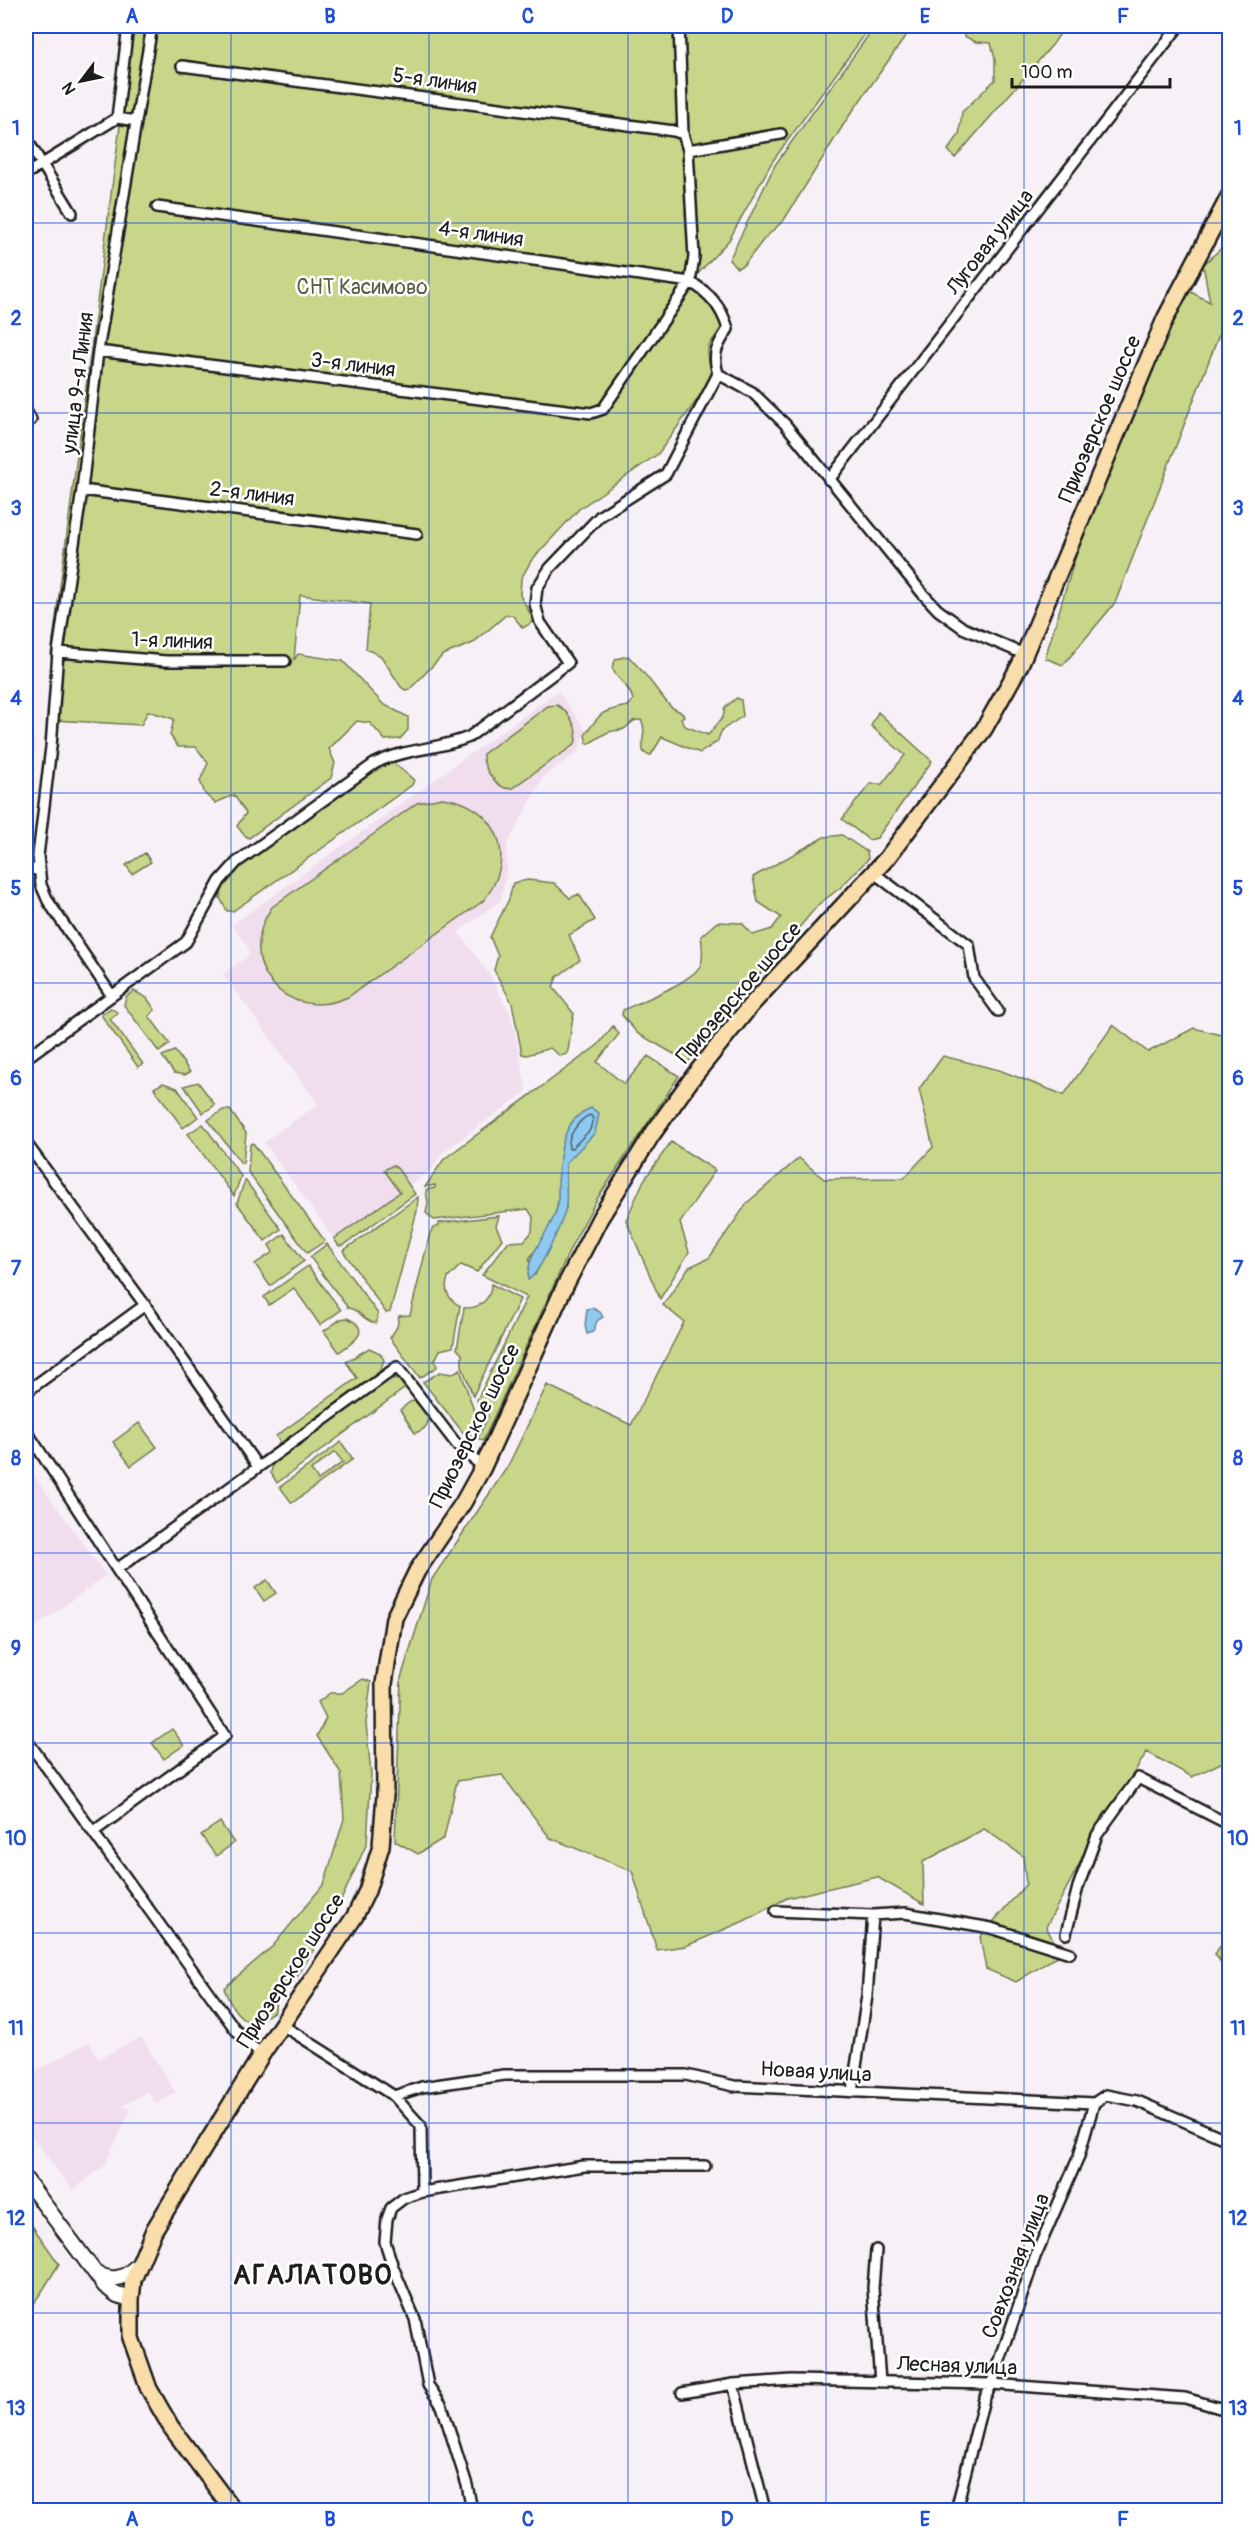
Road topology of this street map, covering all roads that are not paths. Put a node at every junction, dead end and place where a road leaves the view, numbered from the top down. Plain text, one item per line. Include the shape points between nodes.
1 (128, 26) edge
2 (152, 26) edge
3 (679, 26) edge
4 (1179, 26) edge
5 (182, 66) dead end
6 (117, 118) junction
7 (136, 121) junction
8 (683, 134) junction
9 (781, 134) dead end
10 (26, 138) edge
11 (688, 150) junction
12 (42, 165) junction
13 (26, 174) edge
14 (1230, 195) edge
15 (157, 207) dead end
16 (72, 213) dead end
17 (690, 282) junction
18 (98, 351) junction
19 (718, 374) junction
20 (26, 411) edge
21 (31, 420) dead end
22 (829, 480) junction
23 (82, 490) junction
24 (417, 534) dead end
25 (58, 652) junction
26 (285, 661) dead end
27 (1019, 666) junction
28 (39, 868) junction
29 (26, 871) edge
30 (874, 873) junction
31 (112, 996) junction
32 (998, 1011) dead end
33 (26, 1058) edge
34 (26, 1143) edge
35 (145, 1305) junction
36 (26, 1392) edge
37 (26, 1430) edge
38 (258, 1467) junction
39 (483, 1467) junction
40 (117, 1569) junction
41 (26, 1739) edge
42 (1230, 1825) edge
43 (93, 1832) junction
44 (776, 1911) dead end
45 (873, 1915) junction
46 (1066, 1934) dead end
47 (1070, 1953) dead end
48 (282, 2025) junction
49 (262, 2054) junction
50 (852, 2092) junction
51 (394, 2096) junction
52 (1094, 2103) junction
53 (1230, 2141) edge
54 (705, 2166) dead end
55 (26, 2180) edge
56 (422, 2192) junction
57 (876, 2250) dead end
58 (138, 2265) junction
59 (93, 2271) junction
60 (131, 2299) junction
61 (880, 2382) junction
62 (992, 2384) junction
63 (733, 2385) junction
64 (682, 2393) dead end
65 (1230, 2411) edge
66 (233, 2511) edge
67 (472, 2511) edge
68 (765, 2511) edge
69 (956, 2511) edge

1 - 6 street
2 - 7 street, улица 9-я Линия
3 - 8 street
4 - 22 street, Луговая улица
5 - 8 street, 5-я линия
6 - 7 street
6 - 12 street
7 - 18 street, улица 9-я Линия
8 - 11 street
9 - 11 street
10 - 12 street
11 - 17 street via 693,257
12 - 13 street
12 - 16 street
14 - 27 main road, Приозерское шоссе via 1165,319
15 - 17 street, 4-я линия
17 - 18 street, 3-я линия via 603,409 591,413
17 - 19 street via 706,291 728,329 716,349
18 - 23 street, улица 9-я Линия
19 - 22 street via 752,392 786,424
19 - 31 street via 666,474 600,516 550,568 537,588 535,604 540,622 568,663 469,737 452,744 390,755 374,764 237,862 220,881 186,942
20 - 21 street
22 - 27 street via 938,610
23 - 24 street, 2-я линия
23 - 25 street, улица 9-я Линия
25 - 26 street, 1-я линия via 166,661
25 - 28 street, улица 9-я Линия
27 - 30 main road, Приозерское шоссе via 984,729
28 - 29 street
28 - 31 street, улица 9-я Линия via 48,901
30 - 32 street via 969,945 974,978
30 - 39 main road, Приозерское шоссе via 721,1039 651,1137 600,1218 563,1290
31 - 33 street
34 - 35 street
35 - 36 street
35 - 38 street
37 - 40 street
38 - 39 street via 397,1367 457,1444
38 - 40 street
39 - 48 main road, Приозерское шоссе via 417,1571 394,1618 384,1684 385,1795 381,1846 367,1891 339,1942
40 - 43 street via 225,1737
41 - 43 street
42 - 46 street via 1138,1778 1097,1835
43 - 49 street via 235,2029
44 - 45 street
45 - 47 street via 905,1913 991,1928
45 - 50 street via 867,1996
48 - 49 main road, Приозерское шоссе
48 - 51 street
49 - 58 main road, Приозерское шоссе via 154,2230
50 - 51 street, Новая улица via 734,2086 686,2075 504,2075 422,2087
50 - 52 street, Новая улица
51 - 56 street via 421,2126
52 - 53 street, Новая улица via 1106,2095 1137,2101
52 - 62 street, Совхозная улица via 1079,2156 1035,2257
54 - 56 street via 584,2166
55 - 59 main road
56 - 67 street via 404,2198 392,2208 385,2242 415,2319 428,2385 442,2406
57 - 61 street via 873,2288
58 - 59 main road via 113,2279
58 - 60 main road, Приозерское шоссе
59 - 60 main road via 117,2295
60 - 66 main road, Приозерское шоссе via 131,2338 149,2389 171,2427
61 - 62 street, Лесная улица
61 - 63 street, Лесная улица via 792,2380
62 - 65 street, Лесная улица via 1185,2398
62 - 69 street, Совхозная улица via 984,2399
63 - 64 street, Лесная улица
63 - 68 street

